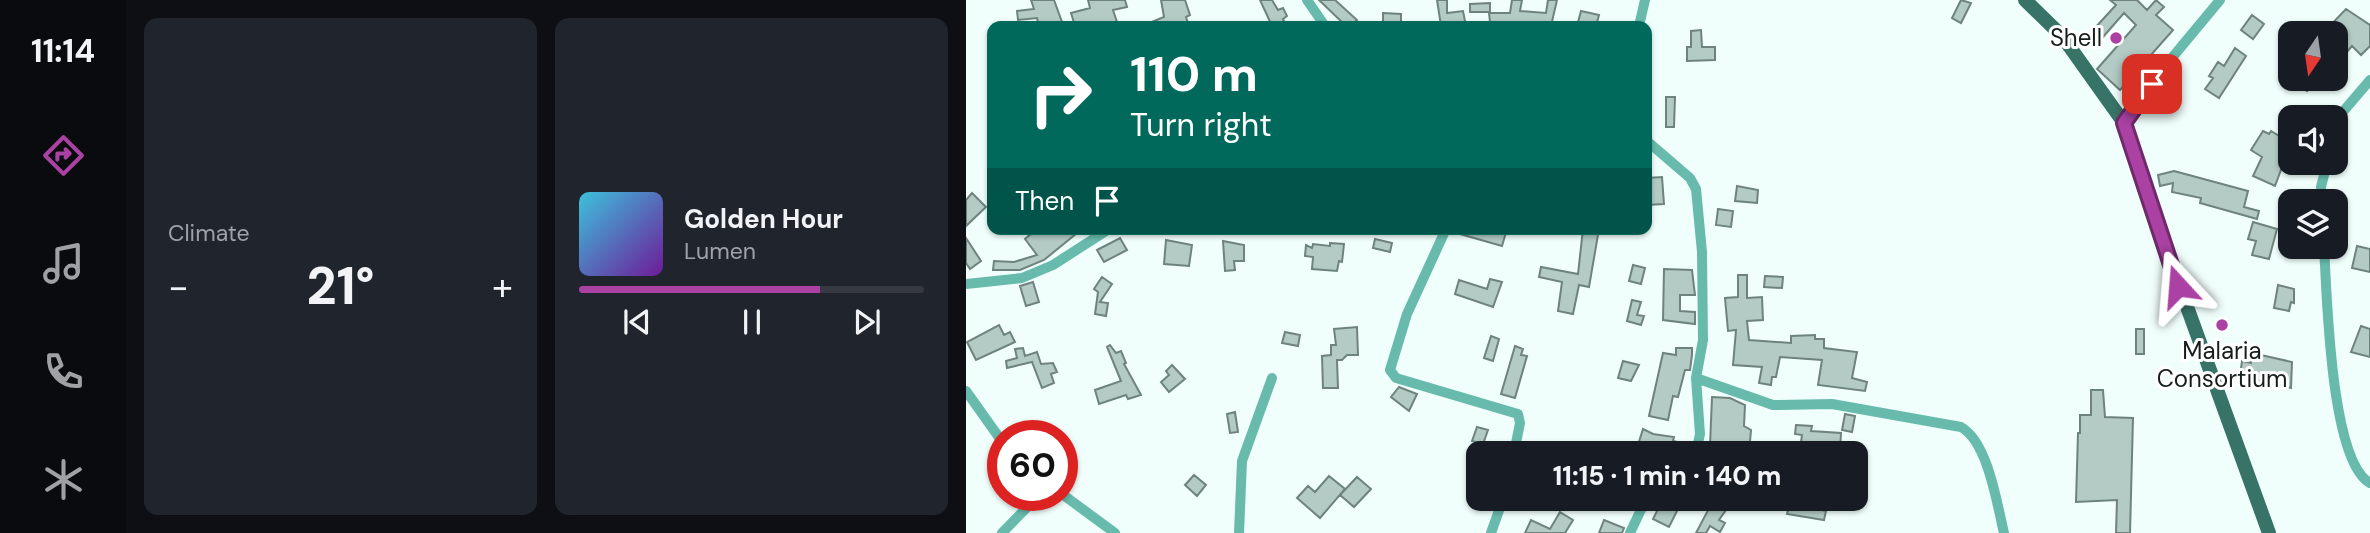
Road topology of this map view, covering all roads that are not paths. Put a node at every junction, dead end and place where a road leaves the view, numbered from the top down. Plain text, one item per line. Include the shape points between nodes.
1 (1307, 0) edge
2 (1645, 0) edge
3 (2025, 0) edge
4 (2220, 0) edge
5 (1322, 21) edge
6 (1640, 21) edge
7 (2370, 80) edge
8 (2348, 106) edge
9 (2124, 123) junction
10 (1652, 145) edge
11 (1099, 235) edge
12 (1443, 235) edge
13 (2325, 259) edge
14 (966, 284) edge
15 (1272, 378) dead end
16 (1696, 378) junction
17 (966, 391) edge
18 (987, 421) edge
19 (1516, 441) edge
20 (1699, 441) edge
21 (2370, 483) edge
22 (1078, 506) edge
23 (1024, 511) edge
24 (1499, 511) edge
25 (1640, 511) edge
26 (1002, 533) edge
27 (1115, 533) edge
28 (1239, 533) edge
29 (1491, 533) edge
30 (1630, 533) edge
31 (2004, 533) edge
32 (2269, 533) edge

1 - 5 street
2 - 6 street
3 - 9 main road via 2062,36
4 - 9 street
7 - 8 street
9 - 32 main road
10 - 16 street via 1690,178 1696,189 1703,340
11 - 14 street via 1053,265 1021,278
12 - 19 street via 1407,314 1390,370 1396,378 1518,414
13 - 21 street via 2336,403 2350,459 2361,478
15 - 28 street via 1242,461
16 - 20 street
16 - 31 street via 1773,405 1832,404 1961,427 1980,447
17 - 18 street
22 - 27 street
23 - 26 street
24 - 29 street
25 - 30 street

